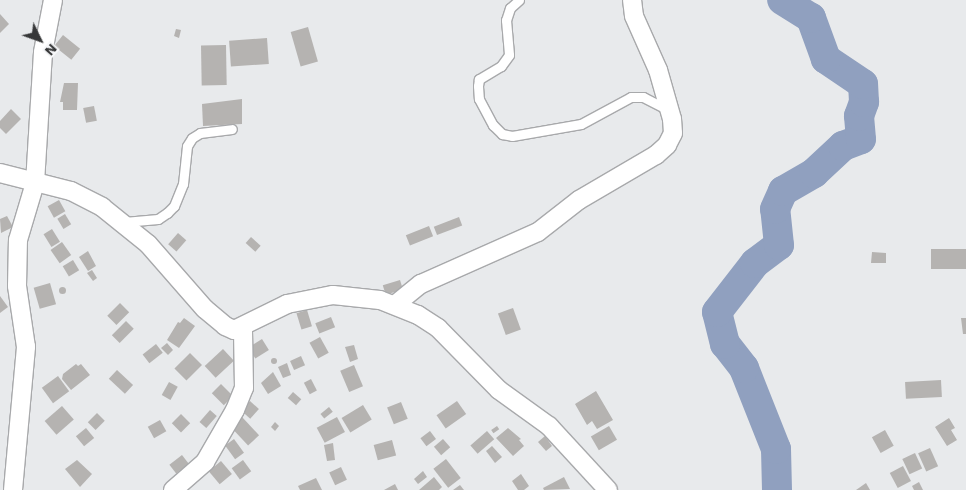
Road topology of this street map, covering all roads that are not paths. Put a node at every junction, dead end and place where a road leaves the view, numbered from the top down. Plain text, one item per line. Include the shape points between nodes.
1 (52, 0) edge
2 (519, 0) edge
3 (632, 0) edge
4 (669, 111) junction
5 (232, 129) dead end
6 (0, 173) edge
7 (34, 183) junction
8 (124, 222) junction
9 (396, 304) junction
10 (244, 328) junction
11 (13, 490) edge
12 (173, 490) edge
13 (608, 490) edge

1 - 7 street via 43,52
2 - 4 lane via 510,8 506,20 509,55 501,66 479,79 478,86 479,99 493,125 502,134 512,136 581,124 631,97 649,99
3 - 4 street via 634,16 658,70
4 - 9 street via 673,133 667,145 656,155 579,200 538,232 421,284
5 - 8 lane via 200,133 192,138 187,146 183,184 174,206 167,213 158,219
6 - 7 street
7 - 8 street via 72,191
7 - 11 street via 18,240 17,286 26,347
8 - 10 street via 162,259 205,309 225,326 234,330
9 - 10 street via 359,295 307,299 267,312
9 - 13 street via 438,328 499,390 549,426
10 - 12 street via 244,388 235,410 205,462

